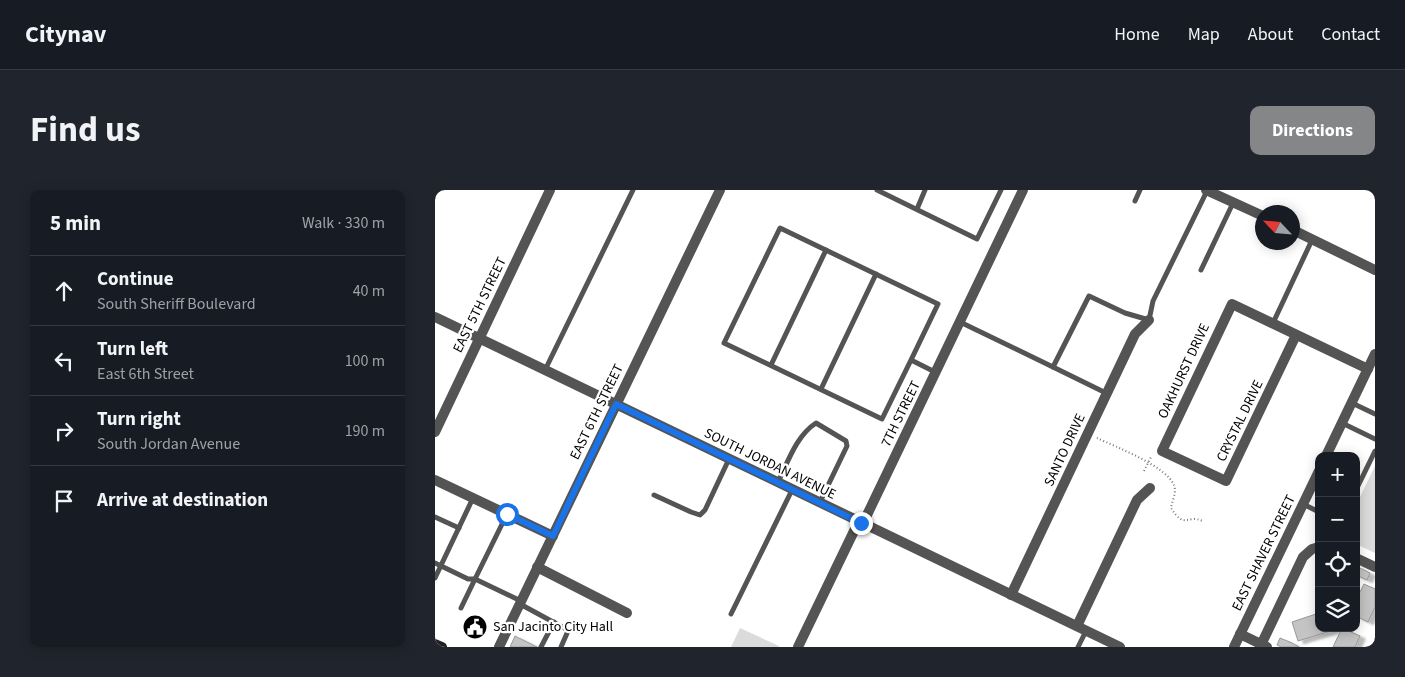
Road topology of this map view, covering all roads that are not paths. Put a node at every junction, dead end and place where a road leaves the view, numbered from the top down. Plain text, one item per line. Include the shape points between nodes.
1 (550, 190) edge
2 (633, 190) edge
3 (720, 190) edge
4 (877, 190) edge
5 (925, 190) edge
6 (1001, 190) edge
7 (1023, 190) edge
8 (1140, 190) edge
9 (1206, 190) edge
10 (1135, 201) dead end
11 (1233, 203) junction
12 (917, 209) junction
13 (1255, 213) edge
14 (1300, 234) edge
15 (1313, 240) junction
16 (826, 250) junction
17 (1201, 270) dead end
18 (1375, 270) edge
19 (876, 274) junction
20 (435, 317) edge
21 (1149, 320) junction
22 (960, 322) junction
23 (1273, 324) junction
24 (1296, 335) junction
25 (479, 338) junction
26 (911, 360) junction
27 (1372, 363) edge
28 (771, 365) junction
29 (1053, 366) junction
30 (545, 370) junction
31 (936, 372) junction
32 (821, 390) junction
33 (1107, 394) junction
34 (1351, 402) junction
35 (616, 404) junction
36 (1375, 414) edge
37 (1342, 423) junction
38 (435, 432) edge
39 (1375, 439) edge
40 (1162, 451) joint
41 (1375, 451) edge
42 (1328, 452) edge
43 (729, 459) junction
44 (1315, 479) edge
45 (435, 480) edge
46 (777, 482) junction
47 (1360, 482) edge
48 (1150, 488) dead end
49 (793, 490) junction
50 (653, 495) dead end
51 (473, 498) junction
52 (820, 503) junction
53 (1303, 504) junction
54 (1315, 510) edge
55 (507, 514) junction
56 (435, 517) edge
57 (861, 523) junction
58 (459, 528) junction
59 (553, 536) junction
60 (1315, 548) edge
61 (1360, 560) edge
62 (435, 563) edge
63 (441, 566) junction
64 (537, 567) junction
65 (1375, 568) edge
66 (435, 578) edge
67 (475, 579) junction
68 (1011, 595) junction
69 (520, 602) junction
70 (461, 608) dead end
71 (627, 612) dead end
72 (731, 614) dead end
73 (553, 622) junction
74 (1082, 628) junction
75 (1240, 634) junction
76 (435, 644) edge
77 (1263, 646) edge
78 (442, 647) edge
79 (499, 647) edge
80 (541, 647) edge
81 (561, 647) edge
82 (798, 647) edge
83 (1078, 647) edge
84 (1119, 647) edge
85 (1234, 647) edge

1 - 25 street, EAST 5TH STREET
2 - 30 lane
3 - 35 street, EAST 6TH STREET
4 - 12 lane
5 - 12 lane
6 - 12 lane via 977,239
7 - 22 street, 7TH STREET
8 - 10 lane
9 - 11 street
9 - 21 lane via 1153,301
11 - 13 street
11 - 17 lane
14 - 15 street
15 - 18 street
15 - 23 lane
16 - 19 lane
16 - 28 lane
16 - 28 lane via 780,228 724,343
19 - 26 lane via 938,304
19 - 32 lane
20 - 25 street, SOUTH JORDAN AVENUE
21 - 29 lane via 1089,296
21 - 33 street, SANTO DRIVE via 1135,334
22 - 29 lane
22 - 31 street, 7TH STREET
23 - 24 street
23 - 40 street, OAKHURST DRIVE via 1232,304
24 - 27 street
24 - 40 street, CRYSTAL DRIVE via 1226,481
25 - 30 street, SOUTH JORDAN AVENUE
25 - 38 street, EAST 5TH STREET
26 - 31 lane
26 - 32 lane via 882,420
27 - 34 street
28 - 32 lane
29 - 33 lane
30 - 35 street, SOUTH JORDAN AVENUE
31 - 57 street, 7TH STREET
33 - 68 street, SANTO DRIVE
34 - 36 lane
34 - 37 street
35 - 43 street, SOUTH JORDAN AVENUE
35 - 59 street, EAST 6TH STREET
37 - 39 lane
37 - 42 street
41 - 47 lane
43 - 46 street, SOUTH JORDAN AVENUE
43 - 50 lane via 700,515
44 - 53 street, EAST SHAVER STREET
45 - 51 street
46 - 49 street, SOUTH JORDAN AVENUE
46 - 52 lane via 799,440 816,423 839,435 847,446
48 - 74 street via 1137,500
49 - 52 street, SOUTH JORDAN AVENUE
49 - 72 lane
51 - 55 street
51 - 58 lane
52 - 57 street, SOUTH JORDAN AVENUE
53 - 54 lane
53 - 75 street, EAST SHAVER STREET
55 - 59 street
55 - 67 lane
56 - 58 lane
57 - 68 street, SOUTH JORDAN AVENUE
57 - 82 street, 7TH STREET via 854,531
58 - 63 lane
59 - 64 street, EAST 6TH STREET
60 - 77 street via 1303,557
61 - 65 street
62 - 63 lane
63 - 66 lane
63 - 67 lane
64 - 69 street, EAST 6TH STREET
64 - 71 street
67 - 69 lane
67 - 70 lane
68 - 74 street, SOUTH JORDAN AVENUE
69 - 73 lane
69 - 79 street, EAST 6TH STREET
73 - 80 lane
73 - 81 lane via 568,631
74 - 83 lane
74 - 84 street, SOUTH JORDAN AVENUE
75 - 77 street
75 - 85 street, EAST SHAVER STREET
76 - 78 main road

